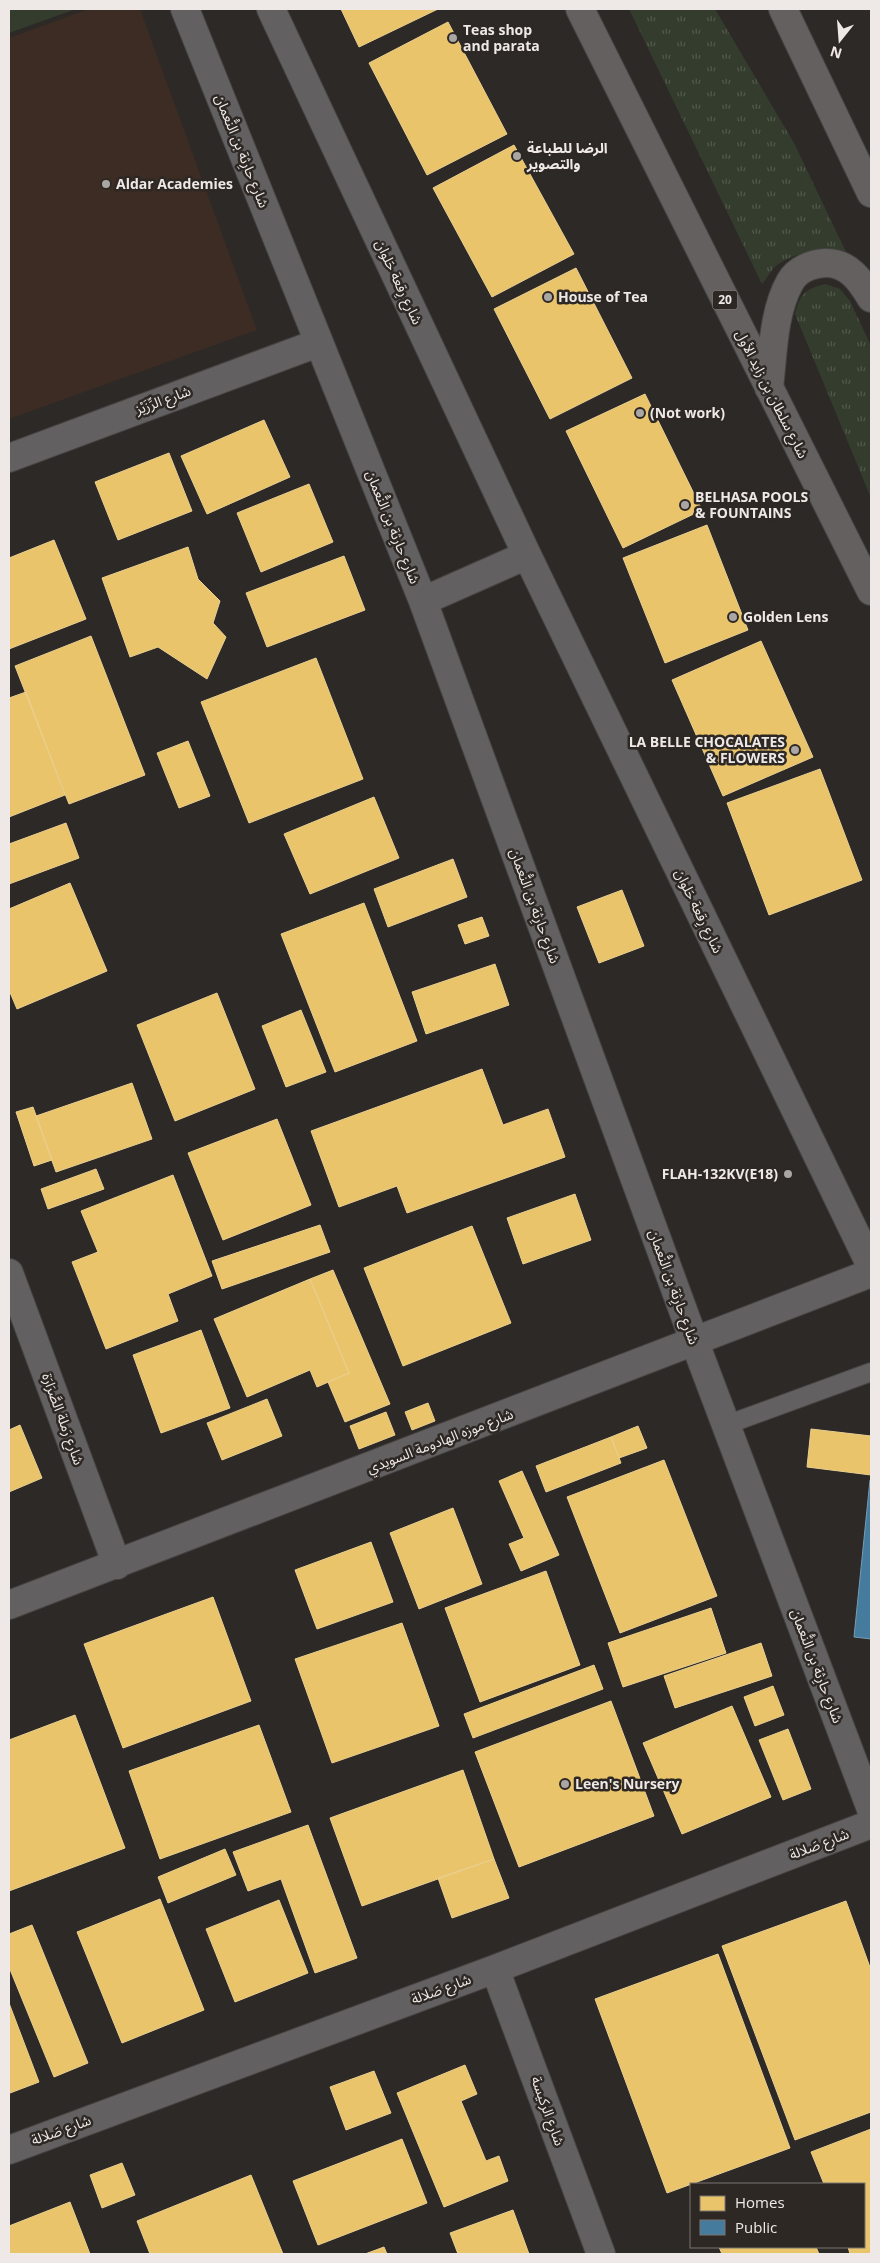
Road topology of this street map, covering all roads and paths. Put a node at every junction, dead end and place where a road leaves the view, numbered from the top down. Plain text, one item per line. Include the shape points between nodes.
1 (185, 9) edge
2 (271, 9) edge
3 (580, 9) edge
4 (782, 11) edge
5 (871, 193) edge
6 (871, 298) edge
7 (318, 343) junction
8 (769, 388) junction
9 (9, 458) edge
10 (527, 555) junction
11 (871, 591) edge
12 (423, 601) junction
13 (871, 1266) edge
14 (9, 1273) edge
15 (871, 1273) edge
16 (695, 1343) junction
17 (871, 1372) edge
18 (726, 1425) junction
19 (117, 1565) junction
20 (9, 1605) edge
21 (871, 1809) edge
22 (871, 1824) edge
23 (495, 1969) junction
24 (9, 2150) edge
25 (601, 2254) edge

1 - 7 street, شارع حارِثة بن النُّعمان
2 - 10 street, شارع رِقعة حَلوان
3 - 8 main road, شارع سلطان بن زايد الأول / 20
4 - 5 main road
6 - 8 main road via 848,268 830,263 815,263 790,280 781,305
7 - 9 street, شارع الرِّزَيْز
7 - 12 street, شارع حارِثة بن النُّعمان
8 - 11 main road, شارع سلطان بن زايد الأول / 20
10 - 12 street
10 - 13 street, شارع رِقعة حَلوان
12 - 16 street, شارع حارِثة بن النُّعمان
14 - 19 street, شارع رَملة الصَّرَارَة
15 - 16 street, شارع موزه الهادومة السويدي
16 - 18 street, شارع حارِثة بن النُّعمان
16 - 19 street, شارع موزه الهادومة السويدي
17 - 18 lane
18 - 21 street, شارع حارِثة بن النُّعمان
19 - 20 street, شارع موزه الهادومة السويدي
22 - 23 street, شارع صَلالة
23 - 24 street, شارع صَلالة
23 - 25 street, شارع الركيسة

